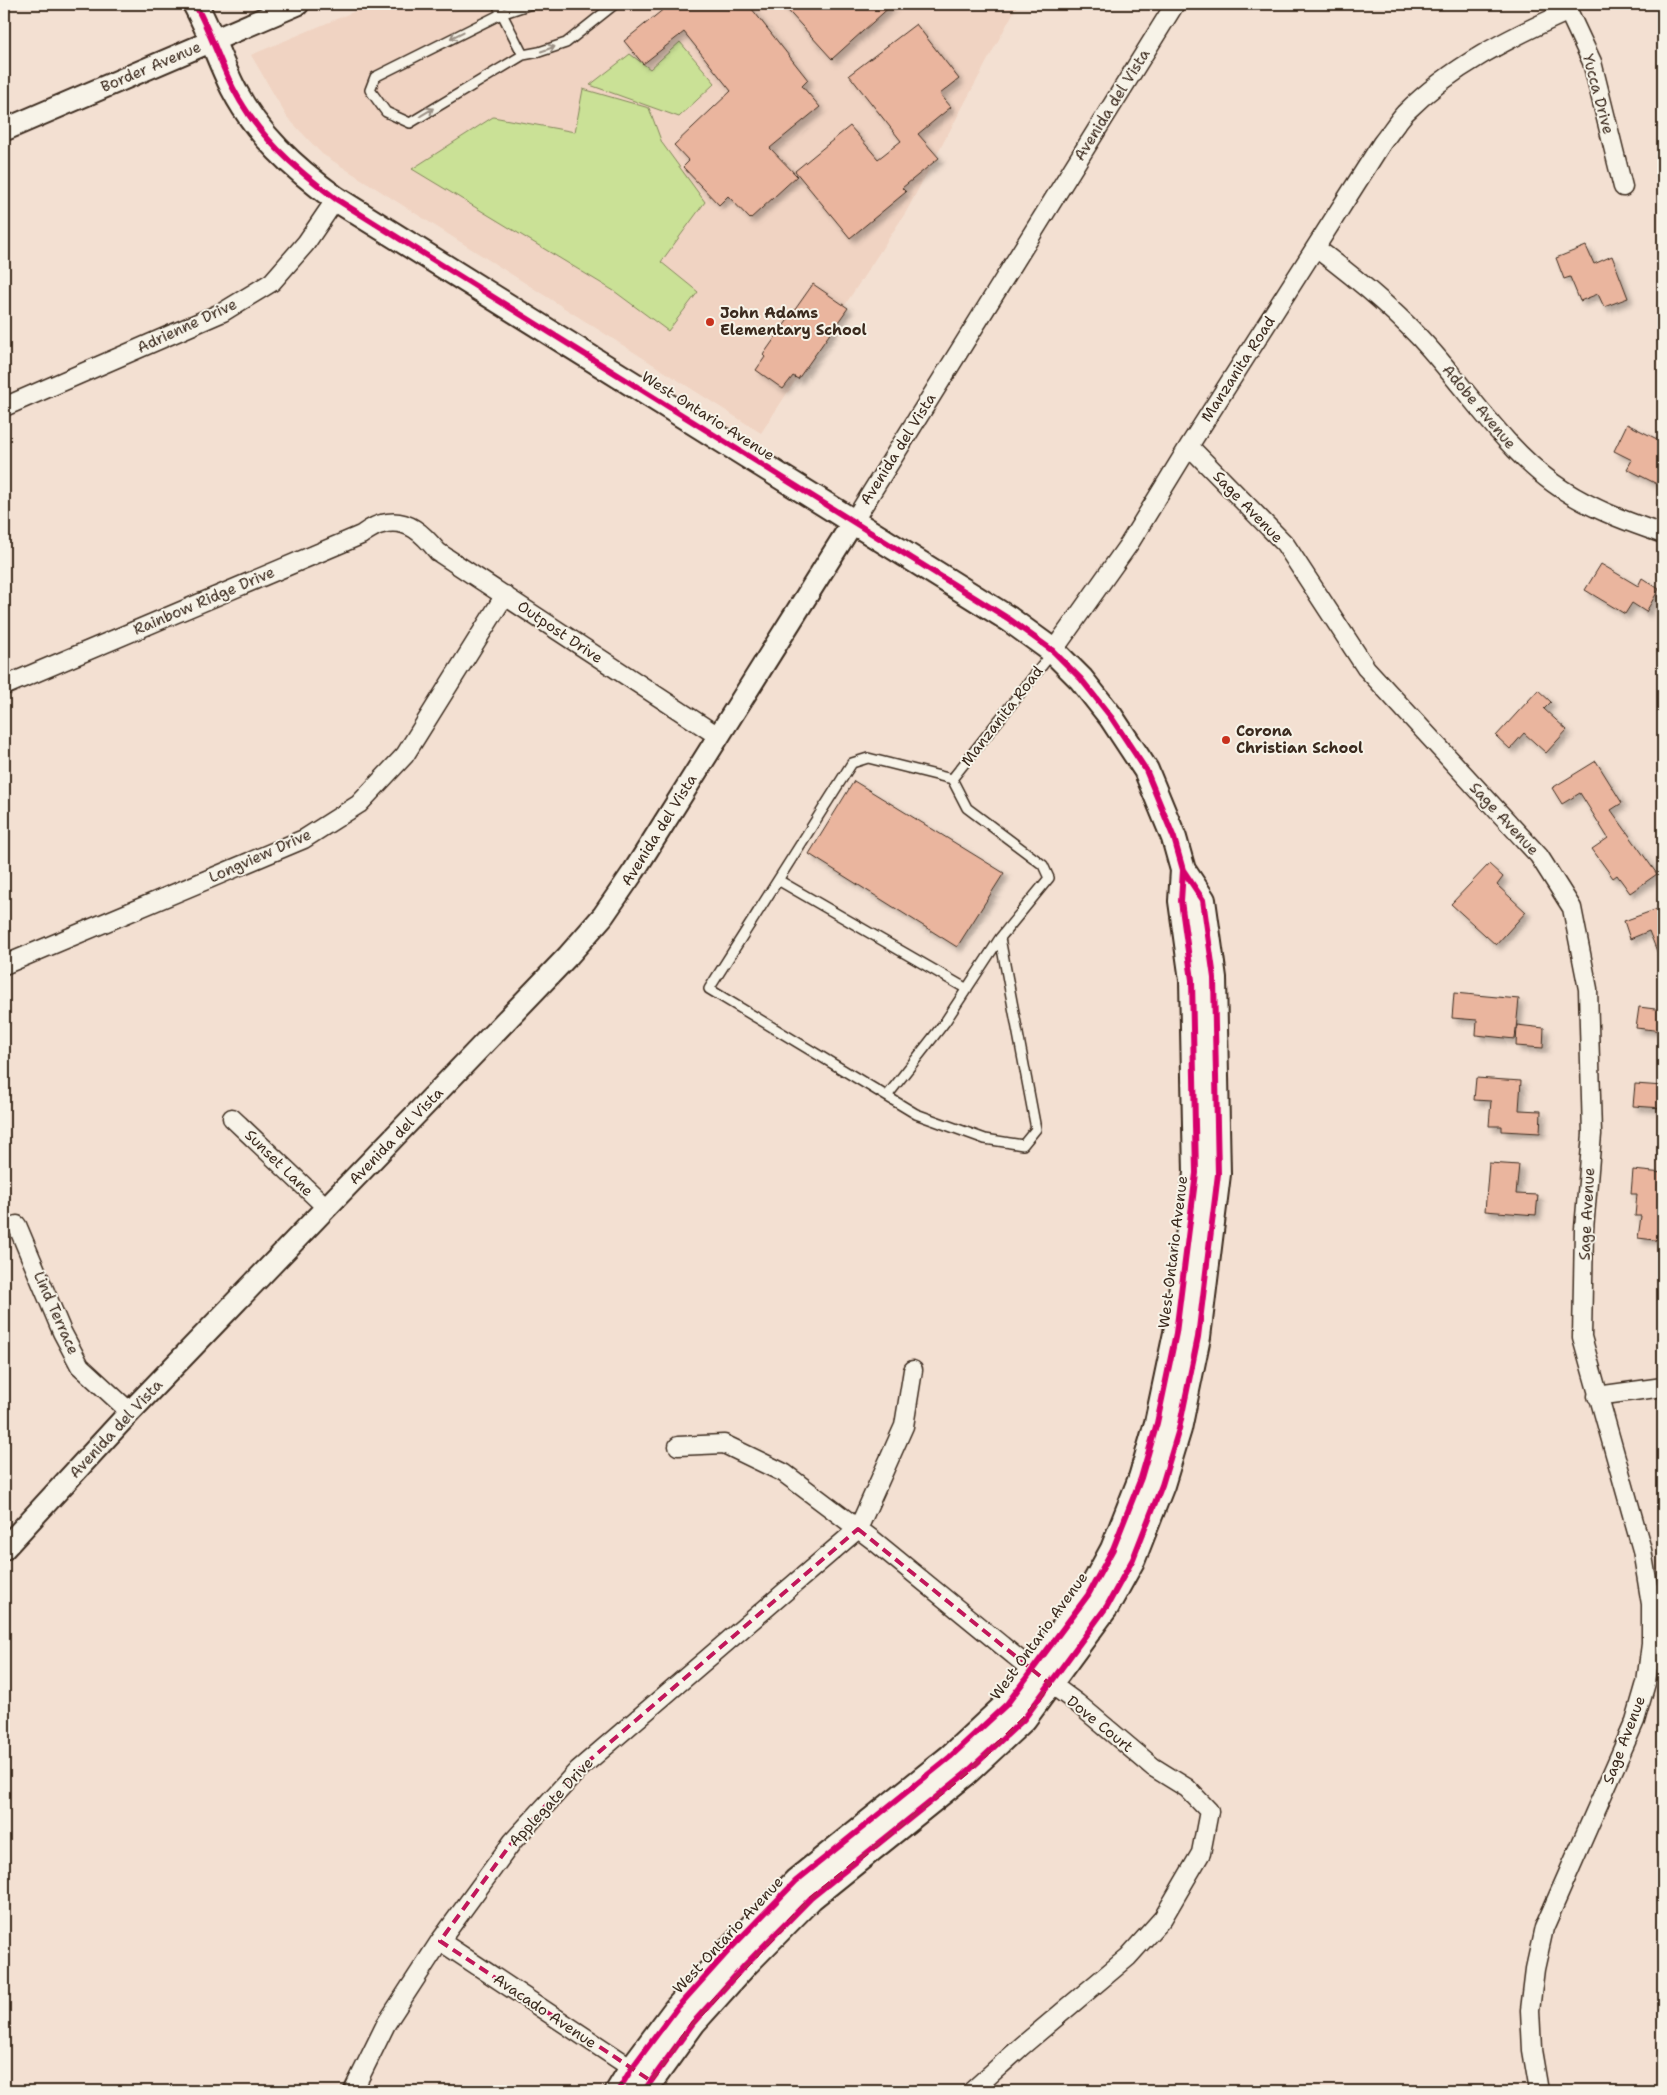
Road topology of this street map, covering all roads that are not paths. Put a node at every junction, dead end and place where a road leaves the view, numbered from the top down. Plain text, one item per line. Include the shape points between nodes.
1 (195, 4) edge
2 (298, 4) edge
3 (497, 4) edge
4 (531, 4) edge
5 (615, 4) edge
6 (1175, 4) edge
7 (1567, 8) edge
8 (501, 14) junction
9 (213, 41) junction
10 (523, 55) junction
11 (4, 130) edge
12 (1623, 187) dead end
13 (336, 199) junction
14 (1316, 248) junction
15 (4, 407) edge
16 (1189, 446) junction
17 (853, 522) junction
18 (405, 524) joint
19 (1663, 534) edge
20 (505, 595) junction
21 (1053, 651) junction
22 (4, 686) edge
23 (718, 736) junction
24 (952, 779) junction
25 (778, 880) junction
26 (1000, 938) junction
27 (4, 965) edge
28 (966, 989) junction
29 (887, 1096) junction
30 (232, 1118) dead end
31 (326, 1207) junction
32 (17, 1225) dead end
33 (913, 1370) dead end
34 (1663, 1387) edge
35 (1598, 1396) junction
36 (130, 1412) junction
37 (678, 1446) dead end
38 (858, 1529) junction
39 (4, 1549) edge
40 (1041, 1677) junction
41 (440, 1941) junction
42 (642, 2080) edge
43 (353, 2091) edge
44 (618, 2091) edge
45 (972, 2091) edge
46 (1539, 2091) edge

1 - 9 main road, West Ontario Avenue
2 - 9 street, Border Avenue
3 - 8 lane
4 - 8 lane
10 -> 5 lane via 566,43
6 - 17 street, Avenida del Vista
7 - 12 street, Yucca Drive via 1592,62
7 - 14 street, Manzanita Road via 1468,62 1404,114
8 - 10 lane
8 -> 10 lane via 374,77 370,90 386,112 410,123
9 - 11 street, Border Avenue
9 - 13 main road, West Ontario Avenue via 233,87 270,143
13 - 15 street, Adrienne Drive via 306,243 272,282 223,312
13 - 17 main road, West Ontario Avenue
14 - 16 street, Manzanita Road
14 - 19 street, Adobe Avenue via 1364,284 1428,347 1525,460 1583,503
16 - 21 street, Manzanita Road via 1128,544
16 - 35 street, Sage Avenue via 1285,544 1366,668 1539,856 1572,908 1588,989 1592,1134 1584,1229 1582,1337
17 - 21 main road, West Ontario Avenue via 1009,619
17 - 23 street, Avenida del Vista
18 - 20 street, Outpost Drive via 424,534 438,552
18 - 22 street, Rainbow Ridge Drive via 382,524
20 - 23 street, Outpost Drive
20 - 27 street, Longview Drive via 405,755 359,804 304,839
21 - 24 lane, Manzanita Road
21 - 40 main road, West Ontario Avenue via 1081,679 1111,717 1146,770 1174,838 1183,870 1181,901 1192,980 1196,1173 1176,1333 1141,1478 1113,1549
23 - 31 street, Avenida del Vista via 603,916 465,1066
24 - 25 lane via 868,758 852,763
24 - 26 lane via 967,808 1043,865 1049,878
25 - 28 lane
25 - 29 lane via 710,989
26 - 28 lane
26 - 29 lane via 1036,1129 1023,1145 985,1139 916,1114
28 - 29 lane via 945,1022
30 - 31 street, Sunset Lane
31 - 36 street, Avenida del Vista
32 - 36 street, Lind Terrace via 62,1332 80,1366
33 - 38 street via 904,1426
34 - 35 street
35 - 46 street, Sage Avenue via 1642,1550 1651,1604 1650,1644 1646,1683 1635,1721 1544,1928 1530,2010
36 - 39 street, Avenida del Vista
37 - 38 street, Dove Court via 724,1444 784,1473
38 - 40 street, Dove Court
38 - 41 street, Applegate Drive via 578,1770 514,1841
40 - 42 main road, West Ontario Avenue via 950,1757 796,1881 676,2009
40 - 45 street, Dove Court via 1153,1767 1187,1788 1209,1811 1201,1853 1163,1918 1128,1957
41 - 42 street, Avacado Avenue
41 - 43 street, Applegate Drive via 386,2024
42 - 44 main road, West Ontario Avenue

